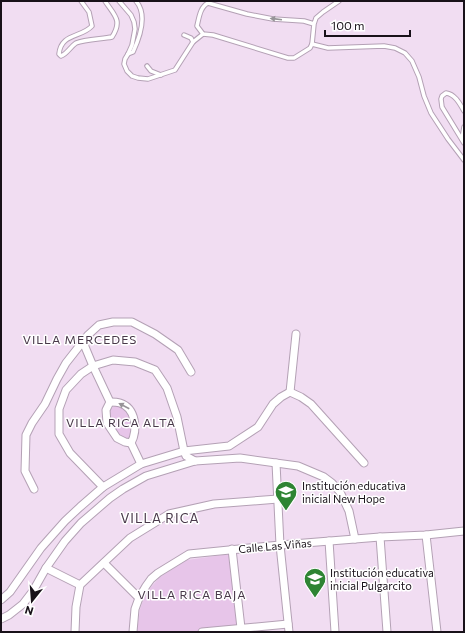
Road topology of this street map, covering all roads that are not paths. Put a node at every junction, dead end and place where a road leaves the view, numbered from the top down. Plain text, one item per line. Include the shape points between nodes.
1 (81, 1) edge
2 (105, 1) edge
3 (120, 1) edge
4 (136, 1) edge
5 (339, 1) edge
6 (314, 24) junction
7 (203, 34) junction
8 (184, 35) dead end
9 (193, 42) junction
10 (312, 44) junction
11 (128, 54) junction
12 (147, 66) dead end
13 (161, 75) junction
14 (464, 112) edge
15 (464, 127) edge
16 (463, 141) edge
17 (464, 160) edge
18 (296, 334) dead end
19 (83, 342) junction
20 (93, 366) junction
21 (191, 372) dead end
22 (290, 392) junction
23 (110, 402) junction
24 (131, 443) junction
25 (184, 451) junction
26 (195, 461) junction
27 (276, 463) junction
28 (364, 463) dead end
29 (141, 464) junction
30 (103, 487) junction
31 (34, 488) dead end
32 (278, 499) junction
33 (464, 531) edge
34 (426, 534) junction
35 (380, 537) junction
36 (355, 538) junction
37 (329, 541) junction
38 (280, 545) junction
39 (232, 549) junction
40 (104, 563) junction
41 (46, 568) junction
42 (80, 585) junction
43 (139, 598) junction
44 (1, 600) edge
45 (1, 619) edge
46 (288, 624) junction
47 (240, 628) junction
48 (75, 632) edge
49 (134, 632) edge
50 (202, 632) edge
51 (289, 632) edge
52 (335, 632) edge
53 (387, 632) edge
54 (437, 632) edge

1 - 2 lane via 89,12 92,26 62,43 59,52 61,56 81,42 112,37 118,22
3 - 11 lane via 134,22 134,36
4 - 11 lane via 142,13 141,28 133,52
5 - 6 lane via 316,18
6 -> 7 lane via 247,14 208,3 202,8 197,26
6 - 10 lane
7 - 9 lane
7 - 10 lane via 288,58 300,55
8 - 9 lane
9 - 13 lane via 175,70
10 - 17 lane via 328,48 384,46 405,53 412,61 419,77 431,113
11 - 13 lane via 124,64 132,76 148,79
12 - 13 lane via 151,71
14 - 16 lane via 450,93 442,96 442,107
15 - 16 lane
18 - 22 street
19 - 20 street
19 - 21 street via 100,325 132,322 178,350
19 - 31 street via 56,380 26,436 25,471
20 - 23 street
20 - 25 street via 113,360 135,362 155,370 167,388 177,417
20 - 30 street via 66,390 59,408 59,434 70,453
22 - 25 street via 273,404 258,427 229,446
22 - 28 street via 311,404
23 - 24 street via 106,410 107,423 117,438
24 -> 23 street via 135,423 130,409 120,403
24 - 29 street
25 - 26 street via 186,456
25 - 29 street
26 - 27 street via 240,458
26 - 41 street via 146,476 110,498 81,523
27 - 32 street
27 - 36 street via 298,466 332,483 340,492 348,511
29 - 30 street
30 - 44 street via 65,521
32 - 38 street
32 - 40 street via 214,504 169,514 130,538
33 - 34 street, Calle Las Viñas
34 - 35 street, Calle Las Viñas
34 - 54 street
35 - 36 street, Calle Las Viñas
35 - 53 street
36 - 37 street, Calle Las Viñas
37 - 38 street, Calle Las Viñas
37 - 52 street
38 - 39 street, Calle Las Viñas
38 - 46 street
39 - 43 street, Calle Las Viñas via 189,554 151,579
39 - 47 street
40 - 42 street
40 - 43 street
41 - 42 street
41 - 45 street via 23,604
42 - 48 street
43 - 49 street, Calle Las Viñas via 135,609
46 - 47 street
46 - 51 street
47 - 50 street

